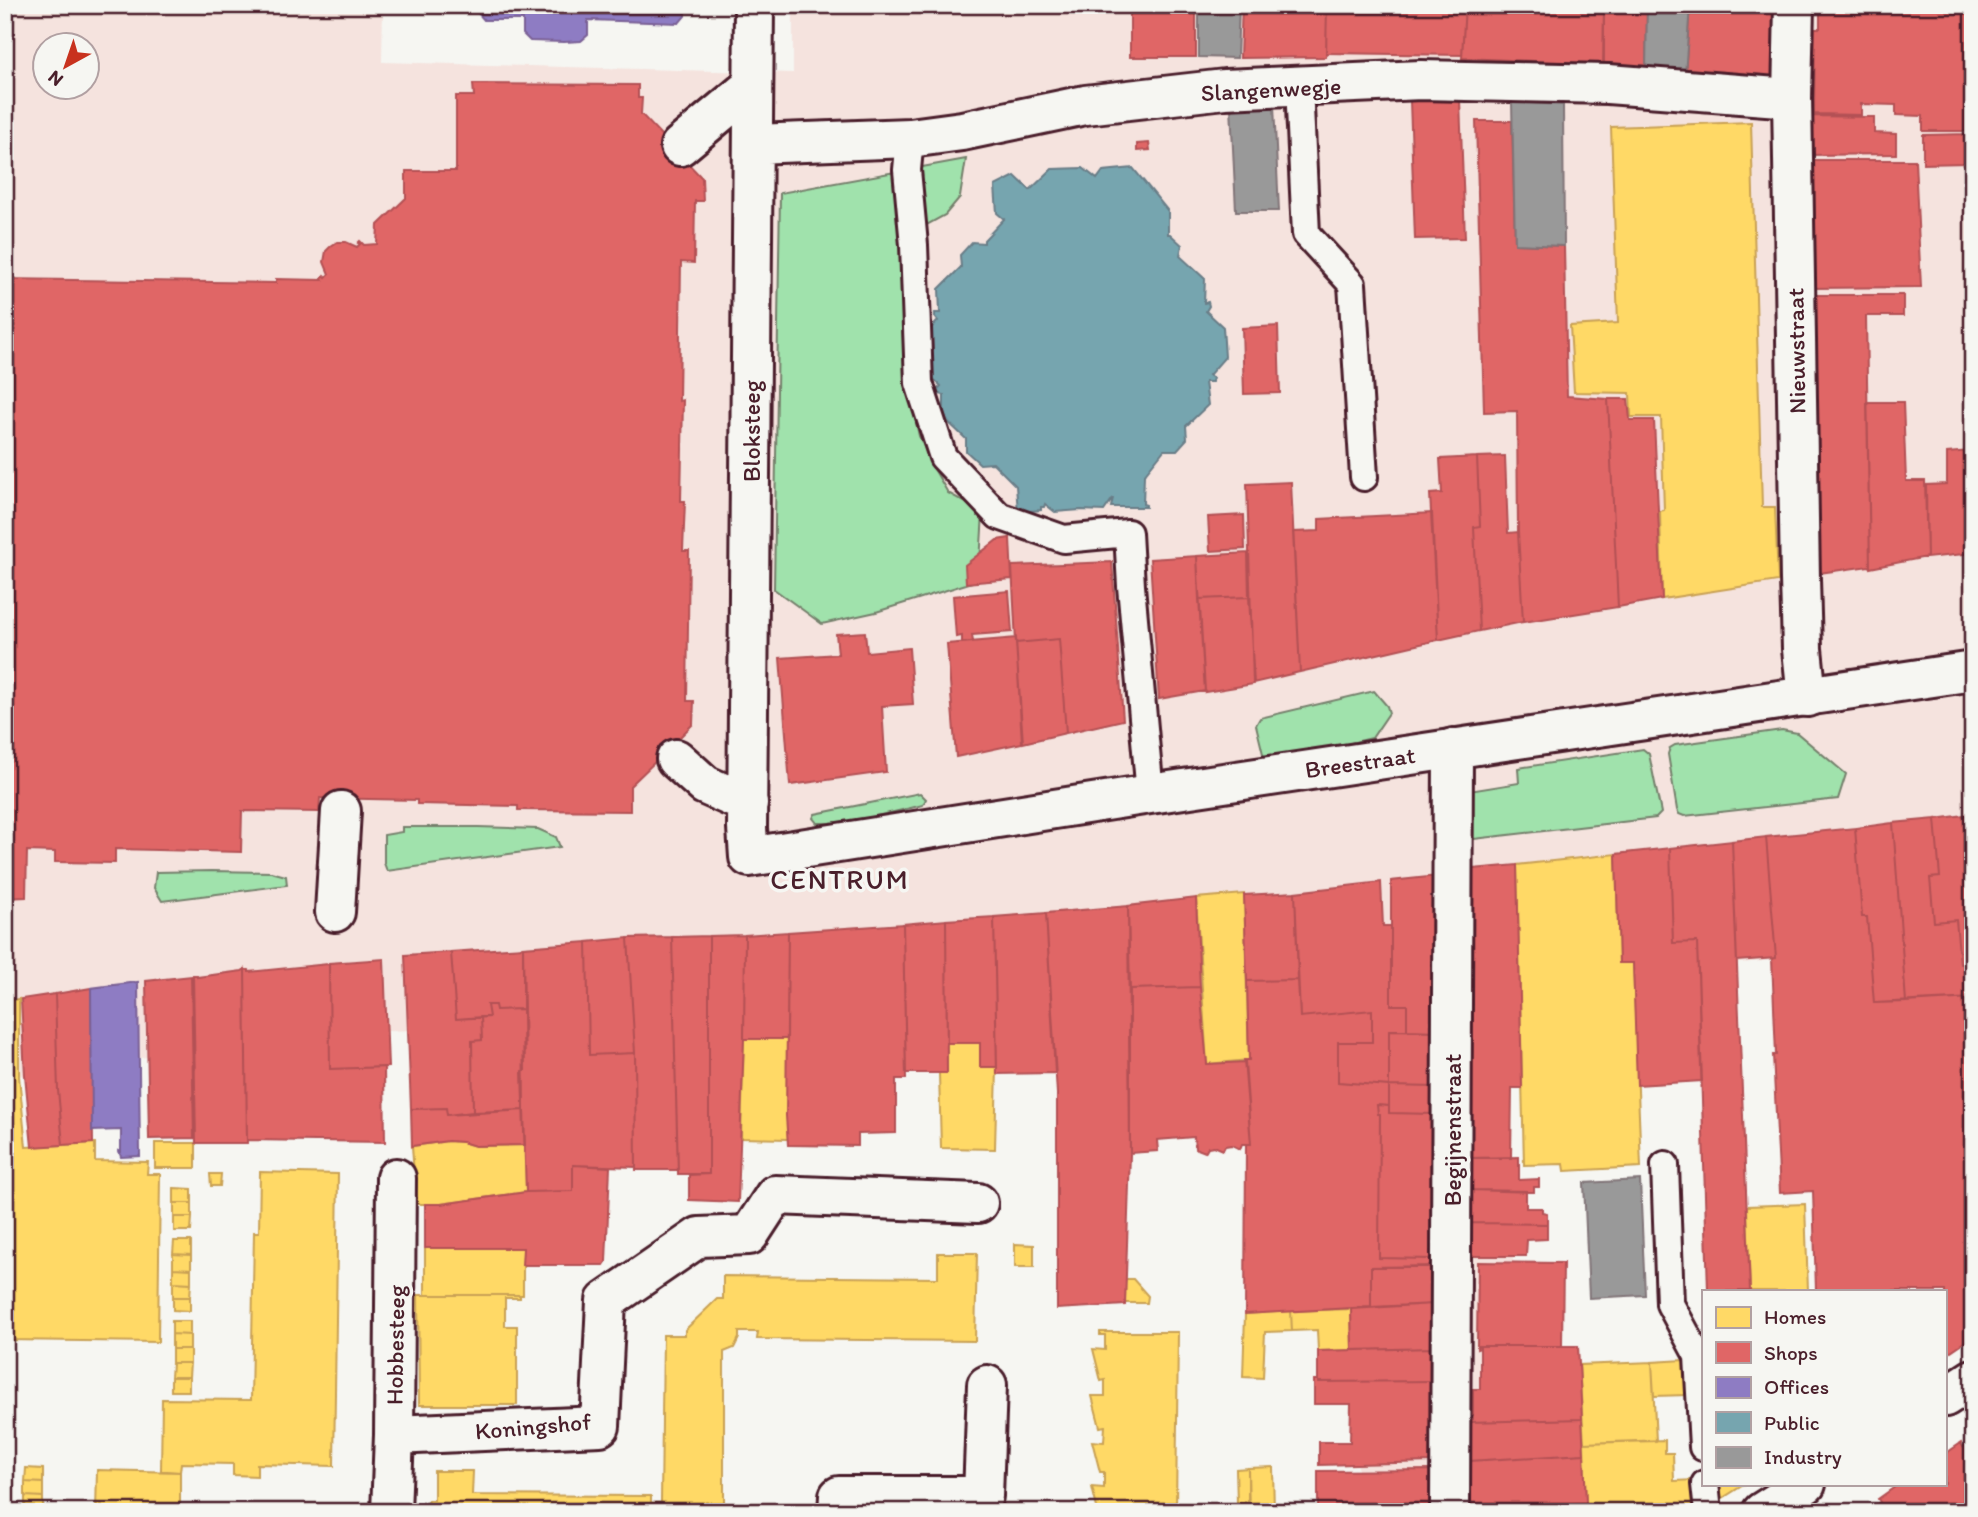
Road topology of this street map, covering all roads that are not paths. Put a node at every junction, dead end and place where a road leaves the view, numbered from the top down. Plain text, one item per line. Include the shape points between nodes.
1 (754, 5) edge
2 (1794, 5) edge
3 (753, 85) junction
4 (1298, 86) junction
5 (1792, 98) junction
6 (910, 138) junction
7 (753, 144) junction
8 (680, 146) dead end
9 (1364, 477) dead end
10 (1973, 671) edge
11 (1807, 697) junction
12 (1453, 748) junction
13 (676, 759) dead end
14 (1150, 794) junction
15 (748, 804) junction
16 (341, 811) dead end
17 (749, 857) joint
18 (335, 912) dead end
19 (1665, 1166) dead end
20 (396, 1178) dead end
21 (978, 1203) dead end
22 (1973, 1379) edge
23 (987, 1385) dead end
24 (1946, 1396) edge
25 (1702, 1429) edge
26 (394, 1435) junction
27 (1705, 1486) edge
28 (1803, 1486) edge
29 (391, 1512) edge
30 (838, 1512) edge
31 (1450, 1512) edge
32 (1708, 1512) edge
33 (1762, 1512) edge

1 - 3 street, Bloksteeg
2 - 5 street, Nieuwstraat
3 - 7 street, Bloksteeg
3 - 8 street
4 - 5 street, Slangenwegje via 1421,80 1608,84
4 - 6 street, Slangenwegje via 1085,105
4 - 9 lane via 1306,234 1352,284
5 - 11 street, Nieuwstraat via 1802,649
6 - 7 street, Slangenwegje
6 - 14 lane via 907,170 919,383 943,457 999,516 1064,539 1128,533
7 - 15 street, Bloksteeg
10 - 11 street, Breestraat
11 - 12 street, Breestraat
12 - 14 street, Breestraat
12 - 31 street, Begijnenstraat
13 - 15 street via 705,785
14 - 17 street, Breestraat
15 - 17 street, Bloksteeg
16 - 18 street
19 - 25 lane via 1670,1304 1698,1356
20 - 26 street, Hobbesteeg
21 - 26 street, Koningshof via 775,1195 750,1236 699,1237 606,1301 600,1426
22 - 24 street
23 - 30 street via 983,1496 839,1496
26 - 29 street, Hobbesteeg
27 - 32 lane
28 - 33 street

